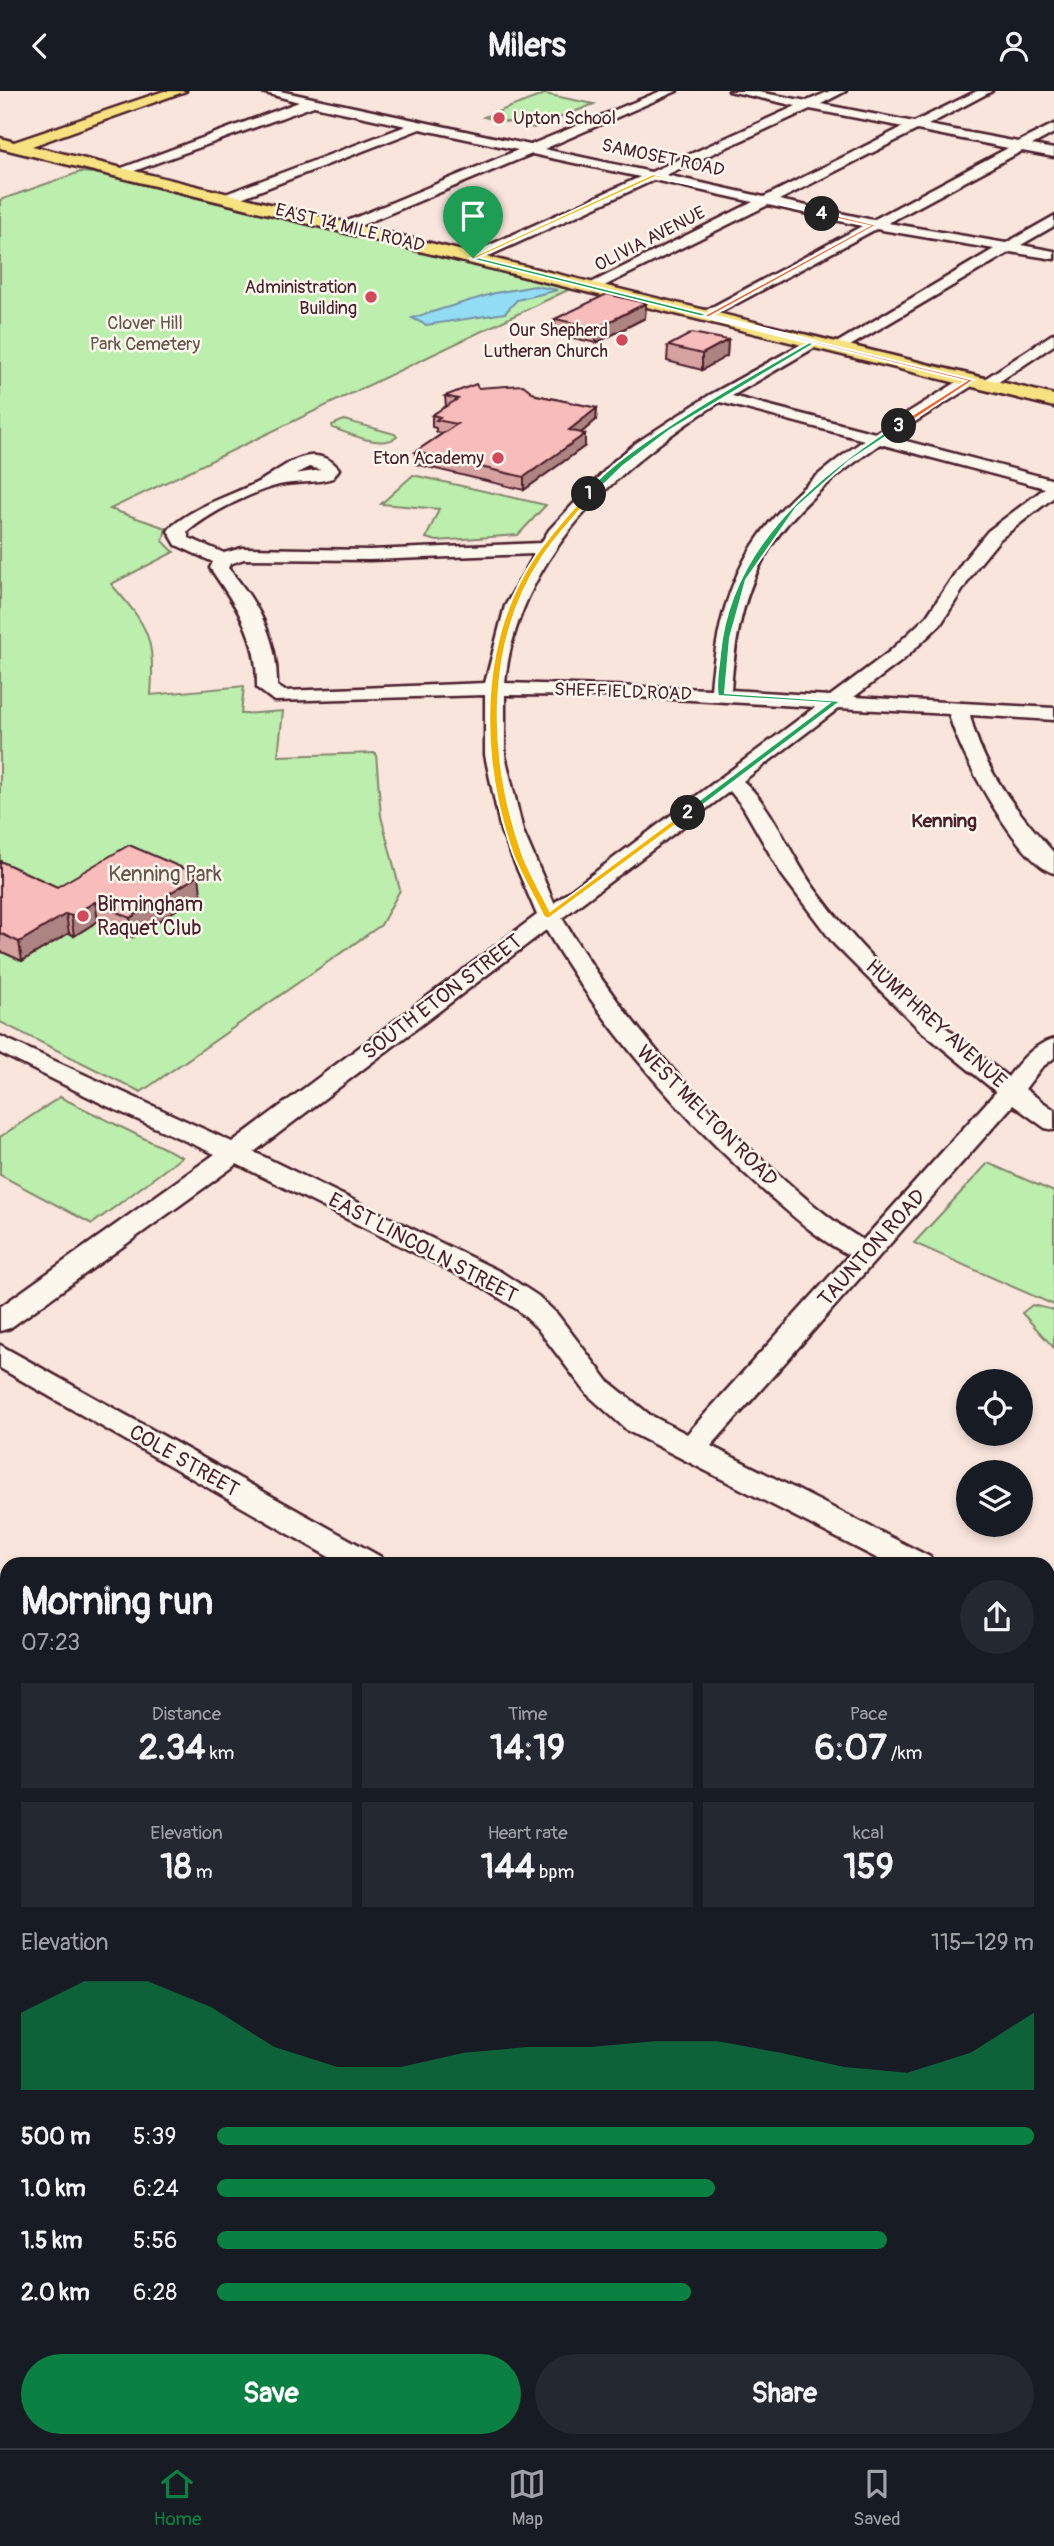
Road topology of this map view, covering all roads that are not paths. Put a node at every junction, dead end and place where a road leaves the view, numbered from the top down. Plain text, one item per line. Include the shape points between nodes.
1 (152, 91) edge
2 (179, 91) edge
3 (264, 91) edge
4 (671, 91) edge
5 (735, 91) edge
6 (840, 91) edge
7 (986, 91) edge
8 (312, 101) junction
9 (808, 105) junction
10 (419, 125) junction
11 (915, 126) junction
12 (1054, 128) edge
13 (27, 131) junction
14 (44, 137) junction
15 (4, 143) edge
16 (1019, 147) junction
17 (532, 149) junction
18 (1054, 153) edge
19 (118, 172) junction
20 (655, 175) junction
21 (228, 198) junction
22 (765, 201) junction
23 (1054, 220) edge
24 (874, 225) junction
25 (345, 227) junction
26 (1007, 248) junction
27 (1054, 255) edge
28 (473, 258) junction
29 (592, 288) junction
30 (706, 316) junction
31 (1054, 338) edge
32 (814, 342) junction
33 (838, 348) junction
34 (978, 382) junction
35 (718, 397) junction
36 (1054, 401) edge
37 (878, 439) junction
38 (271, 481) dead end
39 (1054, 487) edge
40 (545, 548) junction
41 (221, 562) junction
42 (494, 689) junction
43 (721, 695) junction
44 (837, 701) junction
45 (958, 710) junction
46 (1054, 714) edge
47 (730, 781) junction
48 (1054, 866) edge
49 (548, 917) junction
50 (0, 1043) edge
51 (1054, 1046) edge
52 (1010, 1090) junction
53 (1054, 1122) edge
54 (236, 1153) junction
55 (868, 1253) junction
56 (0, 1321) edge
57 (0, 1355) edge
58 (689, 1451) junction
59 (356, 1557) edge
60 (903, 1557) edge

1 - 13 main road
2 - 14 main road
3 - 8 street, SAMOSET ROAD
4 - 17 street
5 - 9 street
6 - 9 street
7 - 11 street, OLIVIA AVENUE
8 - 10 street, SAMOSET ROAD
8 - 19 street
9 - 11 street
9 - 20 street
10 - 17 street, SAMOSET ROAD
10 - 21 street
11 - 16 street
11 - 22 street, OLIVIA AVENUE
12 - 16 street
13 - 14 main road via 23,135
13 - 15 main road
14 - 15 main road
15 - 19 main road, EAST 14 MILE ROAD
16 - 18 street
16 - 24 street
17 - 20 street, SAMOSET ROAD
17 - 25 street
19 - 21 main road, EAST 14 MILE ROAD
20 - 22 street, SAMOSET ROAD
20 - 28 street
21 - 25 main road, EAST 14 MILE ROAD
22 - 24 street, SAMOSET ROAD
22 - 29 street, OLIVIA AVENUE
23 - 26 street
24 - 26 street, SAMOSET ROAD
24 - 30 street
25 - 28 main road, EAST 14 MILE ROAD
26 - 27 street, SAMOSET ROAD
26 - 33 street
28 - 29 main road, EAST 14 MILE ROAD
29 - 30 main road, EAST 14 MILE ROAD
30 - 32 main road, EAST 14 MILE ROAD
31 - 34 street
32 - 33 main road, EAST 14 MILE ROAD
32 - 35 street, WEST MELTON ROAD
33 - 34 main road, EAST 14 MILE ROAD
34 - 36 main road, EAST 14 MILE ROAD
34 - 37 street
35 - 37 street
35 - 40 street, WEST MELTON ROAD via 621,464 583,500
37 - 39 street
37 - 43 street via 794,506 757,556 733,608
38 - 41 street via 177,531 182,541
39 - 44 street, SOUTH ETON STREET via 994,535 922,633
40 - 41 street via 370,555 259,552
40 - 42 street, WEST MELTON ROAD via 509,621
41 - 42 street, SHEFFIELD ROAD via 219,568 260,627 267,688 275,696
42 - 43 street, SHEFFIELD ROAD
42 - 49 street, WEST MELTON ROAD via 492,722 500,791 518,856
43 - 44 street, SHEFFIELD ROAD
44 - 45 street, SHEFFIELD ROAD
44 - 47 street, SOUTH ETON STREET
45 - 46 street, SHEFFIELD ROAD
45 - 48 street via 968,741 995,792
47 - 49 street, SOUTH ETON STREET
47 - 52 street, HUMPHREY AVENUE via 749,797 780,855 843,939 899,997
49 - 54 street, SOUTH ETON STREET
49 - 55 street, WEST MELTON ROAD via 615,1019 687,1103 800,1207 845,1243
50 - 54 street, EAST LINCOLN STREET via 116,1101
51 - 52 street, TAUNTON ROAD via 1032,1063
52 - 53 street, HUMPHREY AVENUE
52 - 55 street, TAUNTON ROAD
54 - 56 street, SOUTH ETON STREET
54 - 58 street, EAST LINCOLN STREET via 511,1291 547,1321 616,1405
55 - 58 street, TAUNTON ROAD
57 - 59 street, COLE STREET
58 - 60 street, EAST LINCOLN STREET

